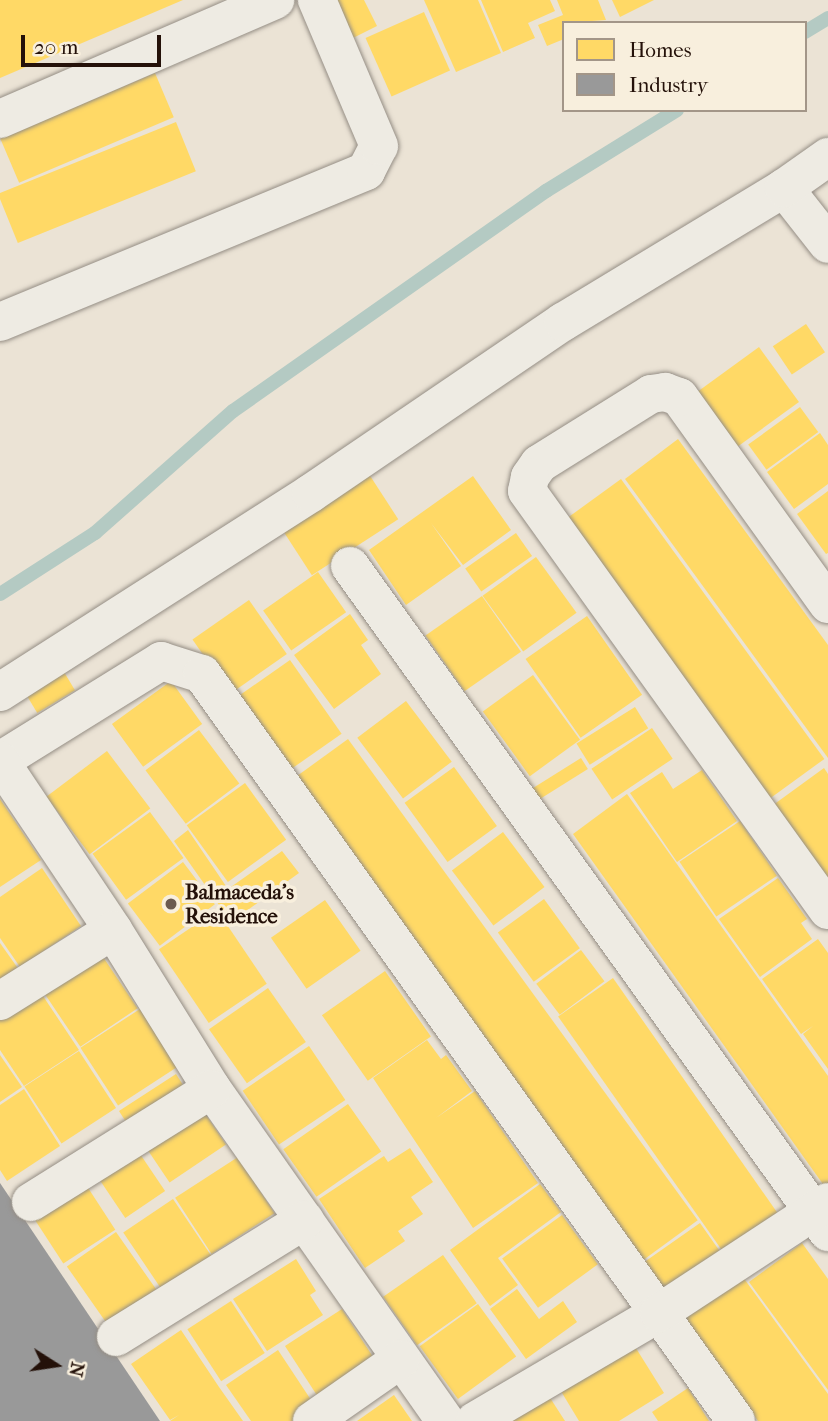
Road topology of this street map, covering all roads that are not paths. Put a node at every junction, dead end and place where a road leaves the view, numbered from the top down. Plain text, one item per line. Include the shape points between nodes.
1 (275, 0) edge
2 (317, 0) edge
3 (0, 119) edge
4 (828, 157) edge
5 (784, 188) junction
6 (828, 244) edge
7 (0, 322) edge
8 (351, 566) dead end
9 (828, 604) edge
10 (0, 692) edge
11 (0, 761) edge
12 (828, 910) edge
13 (113, 930) junction
14 (0, 1001) edge
15 (212, 1089) junction
16 (31, 1202) dead end
17 (823, 1215) edge
18 (305, 1220) junction
19 (659, 1313) junction
20 (116, 1338) dead end
21 (401, 1359) junction
22 (313, 1421) edge
23 (444, 1421) edge
24 (475, 1421) edge
25 (736, 1421) edge

1 - 3 street
2 - 7 street via 379,146 366,172
4 - 5 street
5 - 6 street
5 - 10 street via 563,322 311,493
8 - 17 street
9 - 12 street via 679,397 651,394 540,464 530,477 527,491
11 - 13 street
11 - 19 street via 161,661 202,674
13 - 14 street
13 - 15 street
15 - 16 street
15 - 18 street
17 - 19 street
18 - 20 street
18 - 21 street
19 - 24 street
19 - 25 street
21 - 22 street
21 - 23 street

